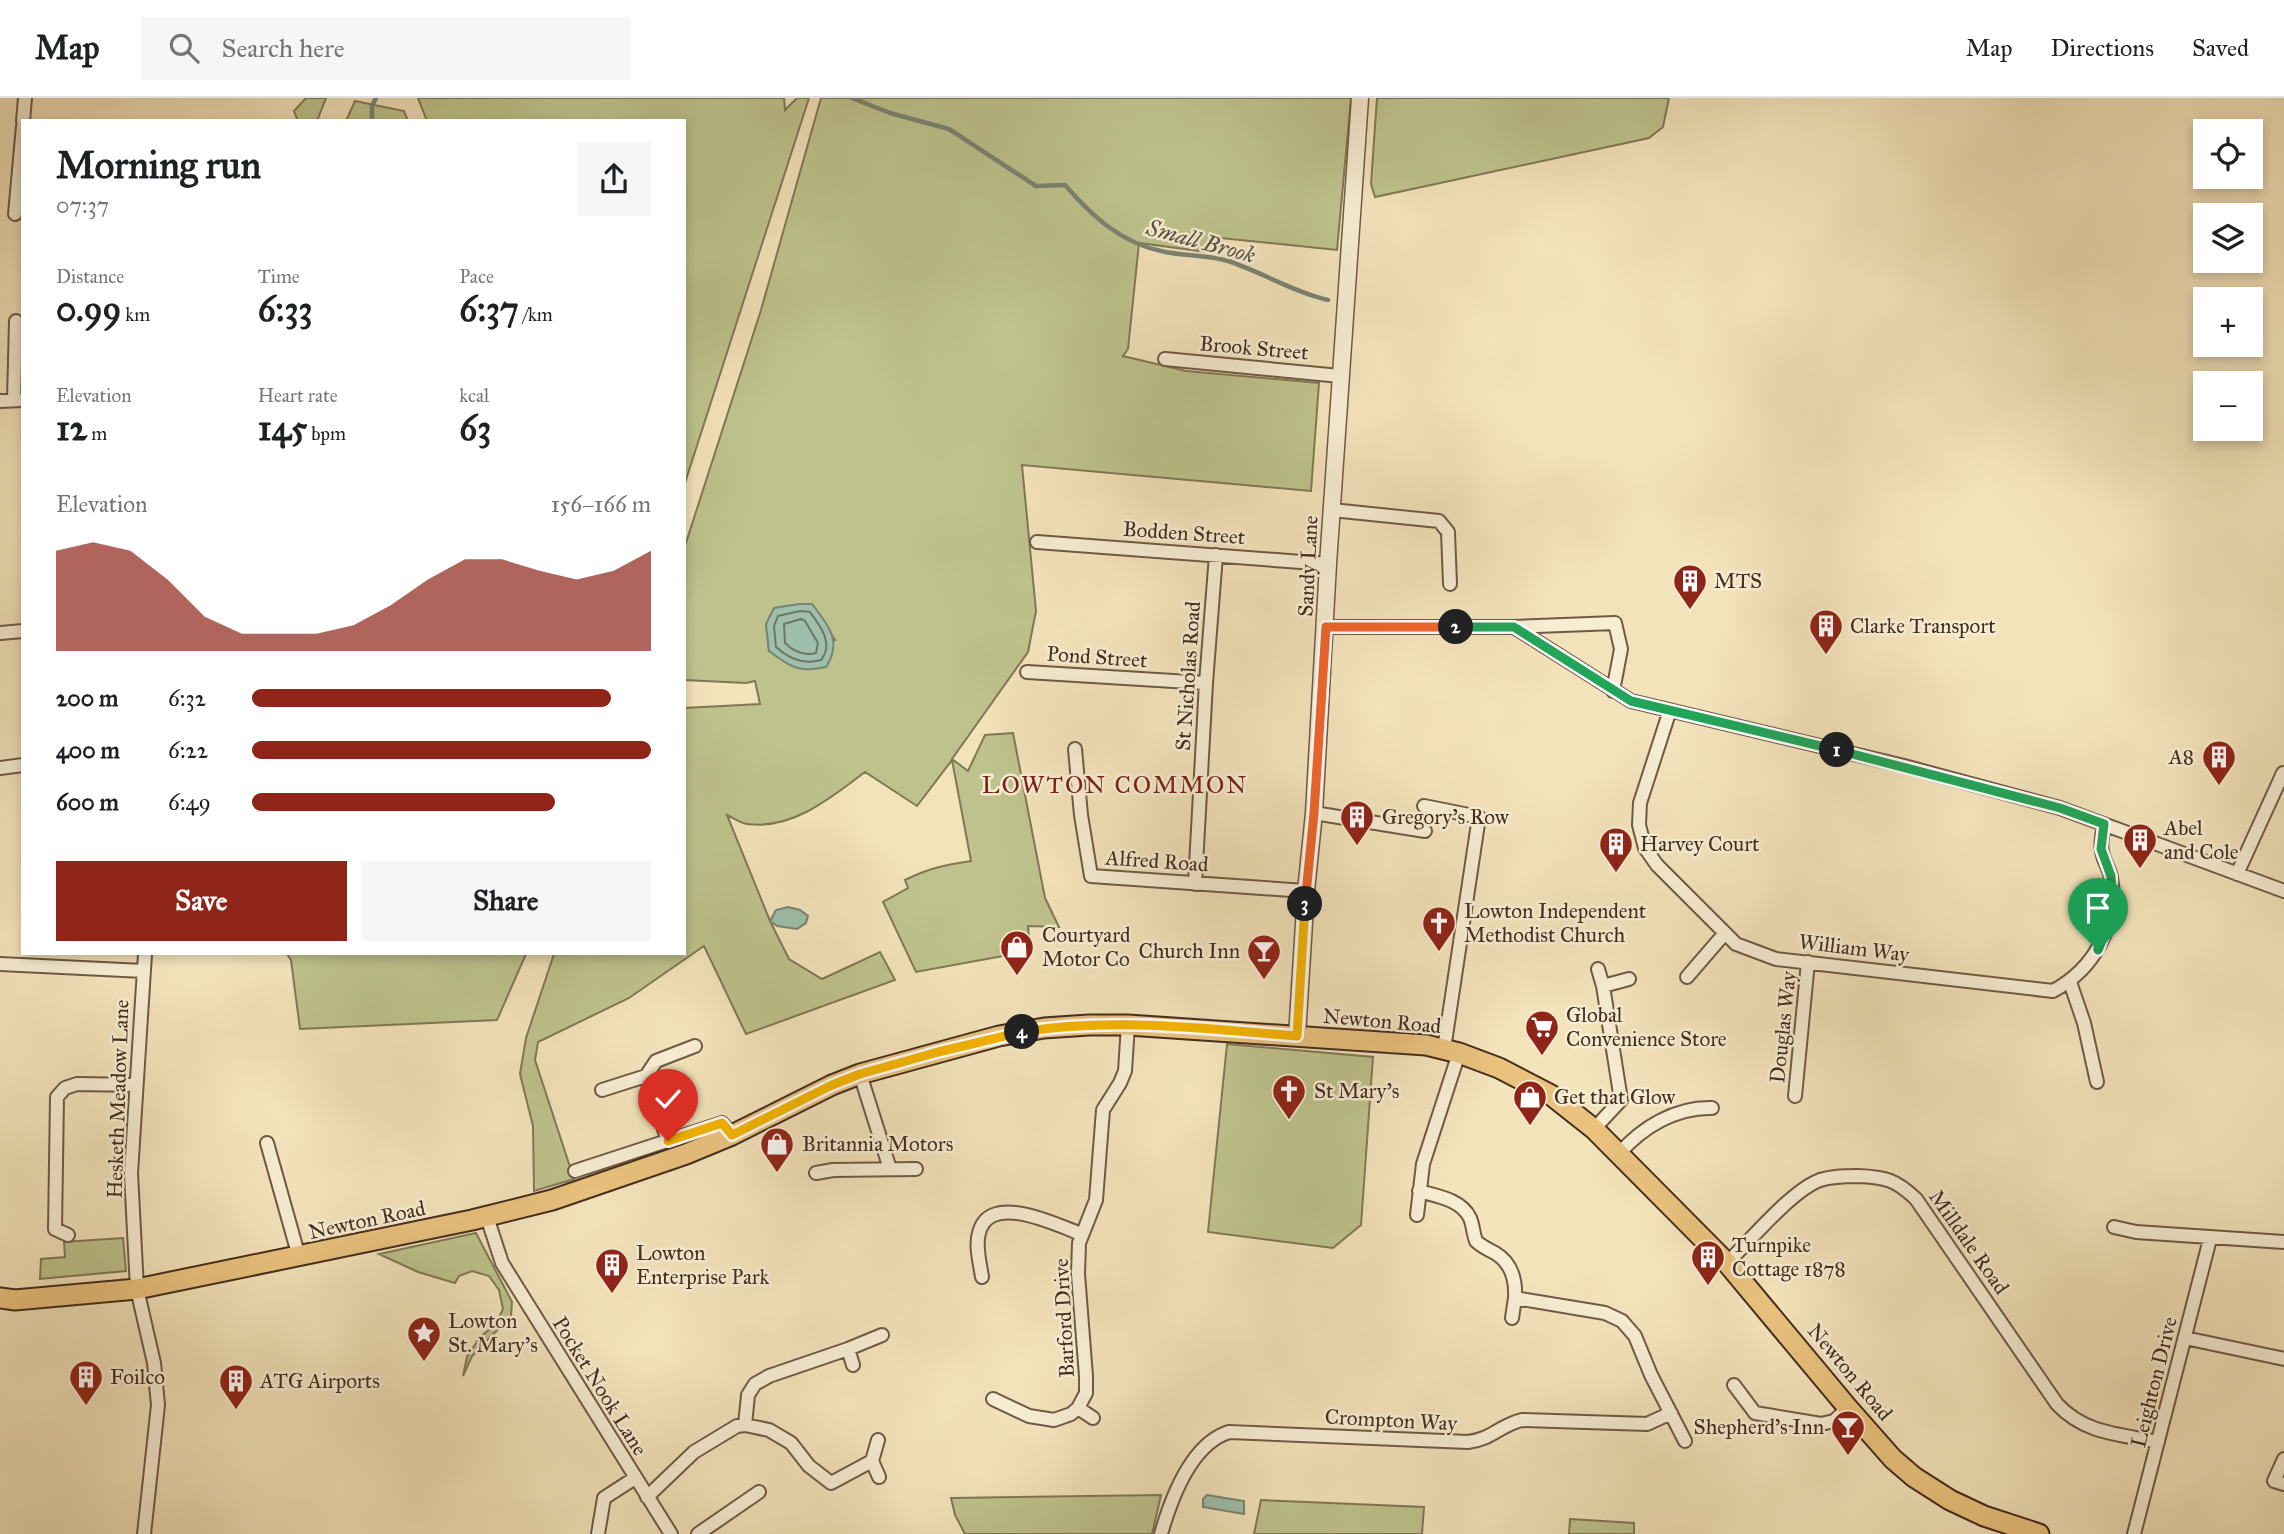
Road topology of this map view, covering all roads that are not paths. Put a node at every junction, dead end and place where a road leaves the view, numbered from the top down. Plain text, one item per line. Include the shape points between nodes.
1 (25, 98) edge
2 (1360, 98) edge
3 (23, 119) edge
4 (21, 170) edge
5 (0, 213) edge
6 (19, 214) edge
7 (16, 321) dead end
8 (19, 337) edge
9 (1165, 359) dead end
10 (1340, 376) junction
11 (18, 400) edge
12 (0, 401) edge
13 (1332, 510) junction
14 (1037, 542) dead end
15 (1216, 555) junction
16 (1328, 564) junction
17 (1450, 584) dead end
18 (1326, 627) junction
19 (1514, 627) junction
20 (21, 631) edge
21 (0, 633) edge
22 (1027, 672) dead end
23 (1206, 683) junction
24 (1612, 691) junction
25 (1670, 710) junction
26 (1075, 749) dead end
27 (21, 765) edge
28 (0, 768) edge
29 (2283, 773) edge
30 (1424, 806) dead end
31 (1314, 813) junction
32 (2104, 824) junction
33 (1425, 831) dead end
34 (2237, 874) junction
35 (1195, 884) junction
36 (1306, 891) junction
37 (2284, 891) edge
38 (1725, 933) junction
39 (145, 955) edge
40 (1808, 962) junction
41 (0, 964) edge
42 (1598, 969) dead end
43 (144, 971) junction
44 (1687, 977) dead end
45 (1629, 979) dead end
46 (2070, 982) junction
47 (1603, 986) junction
48 (1128, 1025) junction
49 (1297, 1036) junction
50 (695, 1046) dead end
51 (1452, 1051) junction
52 (860, 1074) junction
53 (646, 1076) junction
54 (2097, 1082) dead end
55 (136, 1085) junction
56 (601, 1090) dead end
57 (1795, 1096) dead end
58 (1712, 1108) dead end
59 (1594, 1129) junction
60 (732, 1135) junction
61 (668, 1141) junction
62 (267, 1143) dead end
63 (1619, 1154) junction
64 (890, 1169) junction
65 (916, 1169) dead end
66 (575, 1171) dead end
67 (816, 1173) dead end
68 (1419, 1191) junction
69 (1418, 1215) dead end
70 (487, 1217) junction
71 (2115, 1227) dead end
72 (1081, 1234) junction
73 (68, 1235) dead end
74 (2210, 1239) junction
75 (2284, 1242) edge
76 (299, 1257) junction
77 (1727, 1263) junction
78 (982, 1277) dead end
79 (137, 1289) junction
80 (0, 1298) edge
81 (1515, 1298) junction
82 (1511, 1318) dead end
83 (882, 1335) dead end
84 (2185, 1338) junction
85 (848, 1349) junction
86 (2284, 1359) edge
87 (853, 1365) dead end
88 (1734, 1385) dead end
89 (993, 1399) dead end
90 (1078, 1408) junction
91 (1848, 1408) junction
92 (1671, 1413) junction
93 (1093, 1418) dead end
94 (745, 1425) junction
95 (878, 1440) dead end
96 (1685, 1441) dead end
97 (2158, 1442) junction
98 (2284, 1458) edge
99 (872, 1461) junction
100 (879, 1477) dead end
101 (635, 1478) junction
102 (2274, 1481) edge
103 (759, 1492) dead end
104 (647, 1497) junction
105 (144, 1534) edge
106 (598, 1534) edge
107 (671, 1534) edge
108 (698, 1534) edge
109 (1161, 1534) edge
110 (2039, 1534) edge
111 (2134, 1534) edge

1 - 3 street
2 - 10 street, Sandy Lane
4 - 6 street
5 - 6 street
7 - 8 street
8 - 11 street
9 - 10 street, Brook Street
10 - 13 street, Sandy Lane
11 - 12 street
13 - 16 street, Sandy Lane
13 - 17 street via 1439,521 1448,532
14 - 15 street, Bodden Street
15 - 16 street, Bodden Street
15 - 23 street, St Nicholas Road
16 - 18 street, Sandy Lane
18 - 19 street
18 - 31 street, Sandy Lane
19 - 24 street
19 - 24 street via 1615,623 1621,649
20 - 21 street
22 - 23 street, Pond Street
23 - 35 street, St Nicholas Road
24 - 25 street via 1631,701
25 - 32 street via 1904,766
25 - 38 street, William Way via 1640,803 1639,825 1645,848 1657,865
26 - 35 street, Alfred Road via 1091,876
27 - 28 street
29 - 34 street
30 - 51 street via 1479,817
31 - 33 street
31 - 36 street, Sandy Lane
32 - 34 street
32 - 46 street via 2101,849 2111,876 2112,914 2098,950
34 - 37 street
35 - 36 street, Alfred Road
36 - 49 street, Sandy Lane
38 - 40 street, William Way via 1736,944 1776,959
38 - 44 street
39 - 43 street, Hesketh Meadow Lane
40 - 46 street, William Way via 2053,991
40 - 57 street, Douglas Way
41 - 43 street
42 - 47 street
43 - 55 street, Hesketh Meadow Lane
45 - 47 street
46 - 54 street
47 - 59 street via 1620,1100
48 - 49 main road, Newton Road
48 - 52 main road, Newton Road via 1044,1028 999,1036
48 - 72 street, Barford Drive via 1123,1077 1103,1110 1096,1200
49 - 51 main road, Newton Road
50 - 53 street via 656,1061
51 - 59 main road, Newton Road via 1526,1080
51 - 68 street
52 - 60 main road, Newton Road
52 - 64 street
53 - 56 street
53 - 61 street
55 - 73 street via 77,1084 57,1097 51,1230
55 - 79 street, Hesketh Meadow Lane via 131,1173
58 - 63 street via 1674,1113
59 - 63 main road, Newton Road
60 - 61 street via 722,1123
60 - 70 main road, Newton Road via 609,1181
61 - 66 street
62 - 76 street
63 - 77 main road, Newton Road
64 - 65 street
64 - 67 street
68 - 69 street
68 - 81 street via 1450,1200 1466,1211 1476,1241 1505,1260 1512,1271
70 - 76 main road, Newton Road
70 - 101 street, Pocket Nook Lane via 502,1263
71 - 74 street
72 - 78 street via 1029,1215 1010,1212 993,1216 978,1236
72 - 90 street, Barford Drive via 1078,1274 1087,1385
74 - 75 street
74 - 84 street, Leighton Drive
76 - 79 main road, Newton Road
77 - 91 main road, Newton Road
77 - 97 street, Milldale Road via 1793,1198 1819,1180 1879,1177 1899,1183 1916,1199 2057,1404 2092,1429
79 - 80 main road, Newton Road
79 - 105 street, Hesketh Meadow Lane via 154,1363 158,1405
81 - 82 street
81 - 92 street via 1605,1313 1622,1321 1636,1336
83 - 85 street
84 - 86 street
84 - 97 street, Leighton Drive
85 - 87 street
85 - 94 street via 755,1384 748,1395
88 - 91 street via 1755,1413 1821,1424 1834,1421
89 - 90 street, Barford Drive via 1029,1416 1054,1420
90 - 93 street, Barford Drive
91 - 110 main road, Newton Road via 1914,1477 1984,1516
92 - 96 street
92 - 109 street, Crompton Way via 1647,1424 1522,1420 1491,1437 1468,1442 1228,1432 1201,1448 1178,1486
94 - 99 street via 769,1430 791,1443 809,1466 831,1483
94 - 104 street via 694,1452
95 - 99 street
97 - 111 street, Leighton Drive
98 - 102 street
99 - 100 street
101 - 104 street, Pocket Nook Lane
101 - 106 street via 604,1498
103 - 108 street
104 - 107 street, Pocket Nook Lane

